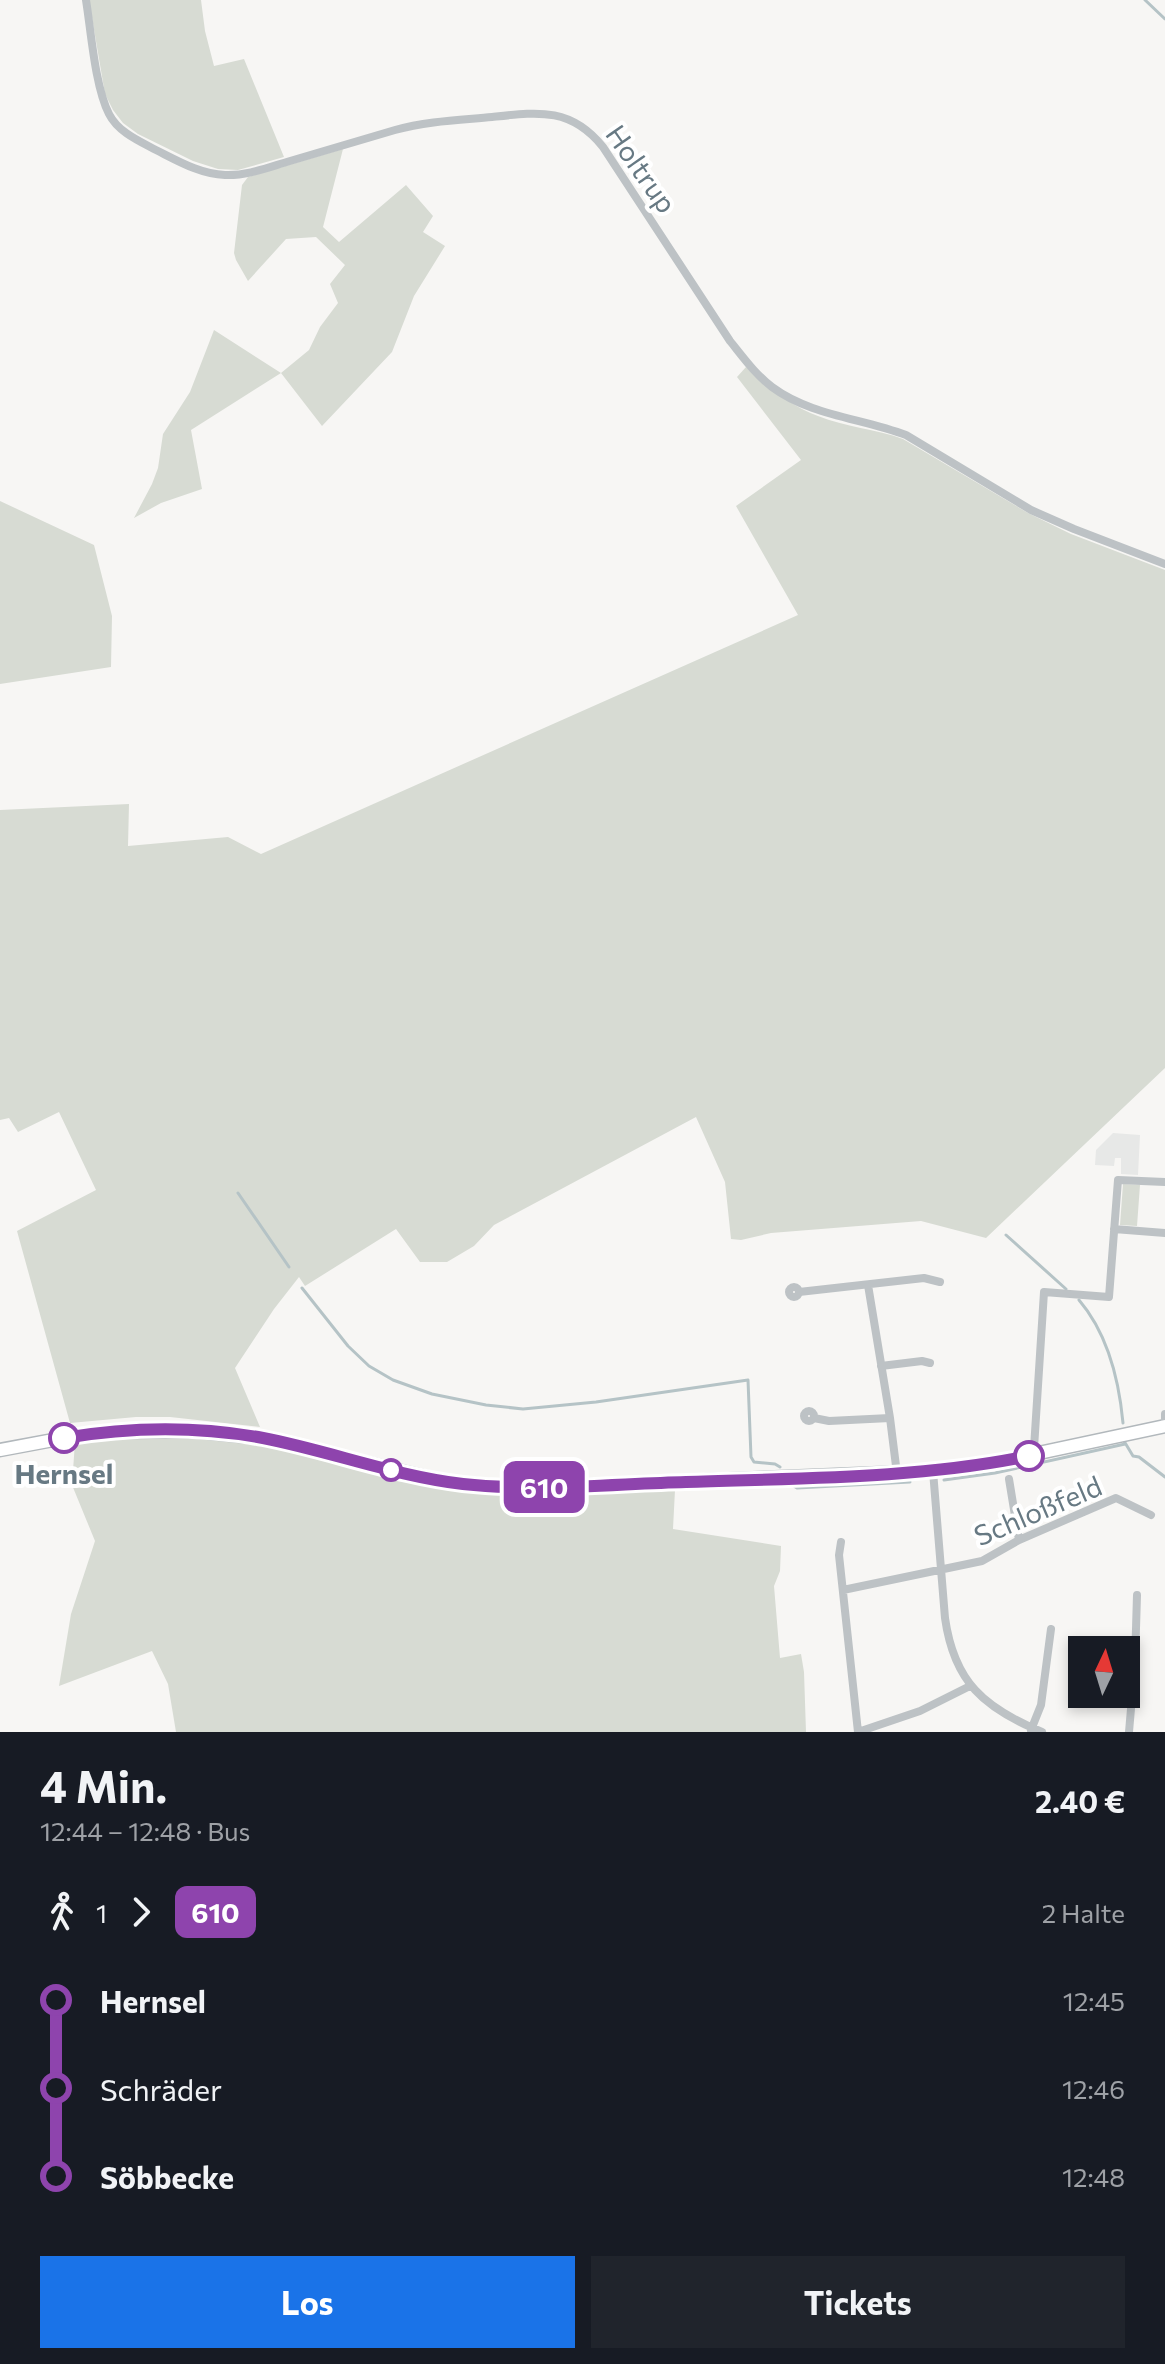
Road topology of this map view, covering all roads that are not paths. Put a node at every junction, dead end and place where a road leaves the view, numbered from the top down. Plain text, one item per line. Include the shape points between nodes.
1 (86, 0) edge
2 (1165, 564) edge
3 (1165, 1182) edge
4 (1114, 1229) junction
5 (1165, 1233) edge
6 (940, 1282) dead end
7 (868, 1285) junction
8 (799, 1292) dead end
9 (930, 1363) dead end
10 (881, 1366) junction
11 (1165, 1414) edge
12 (814, 1418) dead end
13 (890, 1418) junction
14 (1165, 1425) edge
15 (0, 1450) edge
16 (1035, 1454) junction
17 (933, 1471) junction
18 (897, 1474) junction
19 (1009, 1479) dead end
20 (1151, 1515) dead end
21 (1019, 1540) junction
22 (841, 1542) dead end
23 (940, 1570) junction
24 (843, 1590) junction
25 (1137, 1595) dead end
26 (1051, 1629) dead end
27 (970, 1686) junction
28 (1031, 1730) edge
29 (858, 1732) edge
30 (1042, 1732) edge
31 (1129, 1732) edge

1 - 2 street, Holtrup via 109,115 145,144 210,173 249,173 428,123 538,113 578,124 603,147 730,341 771,386 819,411 906,435 1031,510
3 - 4 street via 1118,1180
4 - 5 street
4 - 16 street via 1109,1297 1044,1292
6 - 7 street via 924,1278
7 - 8 street
7 - 10 street
9 - 10 street
10 - 13 street
11 - 14 street
12 - 13 street
13 - 18 street
14 - 16 street
15 - 18 street via 165,1429 262,1438 447,1482 523,1488
16 - 17 street
17 - 18 street
17 - 23 street, Schloßfeld
19 - 21 street
20 - 21 street, Schloßfeld via 1116,1498
21 - 23 street, Schloßfeld via 982,1561
22 - 24 street
23 - 24 street, Schloßfeld
23 - 27 street, Schloßfeld via 948,1636
24 - 29 street
25 - 31 street
26 - 28 street via 1041,1705
27 - 28 street, Schloßfeld
27 - 29 street via 920,1711
28 - 30 street, Schloßfeld

